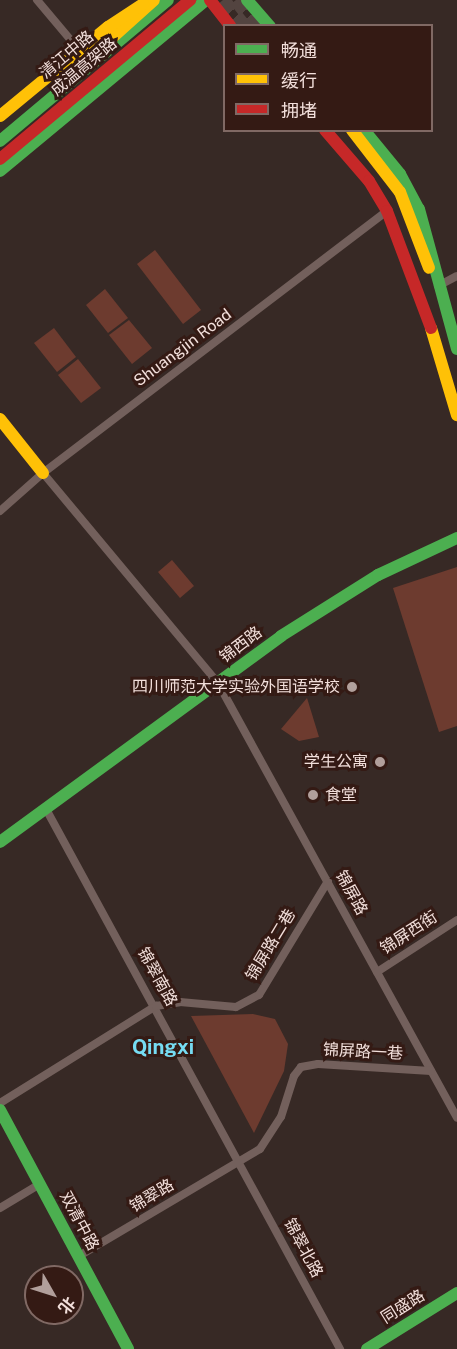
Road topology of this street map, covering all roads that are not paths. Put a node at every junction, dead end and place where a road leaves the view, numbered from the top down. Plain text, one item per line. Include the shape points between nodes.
1 (37, 0) edge
2 (154, 0) edge
3 (168, 0) edge
4 (190, 0) edge
5 (208, 0) edge
6 (247, 0) edge
7 (145, 5) edge
8 (228, 24) edge
9 (268, 24) edge
10 (80, 51) junction
11 (0, 116) edge
12 (0, 131) edge
13 (327, 132) edge
14 (338, 132) edge
15 (354, 132) edge
16 (366, 132) edge
17 (0, 141) edge
18 (0, 159) edge
19 (0, 171) edge
20 (387, 211) junction
21 (457, 276) edge
22 (437, 286) junction
23 (421, 293) junction
24 (457, 349) edge
25 (457, 415) edge
26 (0, 419) edge
27 (43, 473) junction
28 (0, 511) edge
29 (457, 538) edge
30 (218, 683) junction
31 (46, 809) junction
32 (0, 842) edge
33 (328, 881) junction
34 (457, 920) edge
35 (377, 972) junction
36 (156, 1006) junction
37 (431, 1071) junction
38 (0, 1103) edge
39 (0, 1110) edge
40 (457, 1118) edge
41 (240, 1162) junction
42 (40, 1184) junction
43 (0, 1208) edge
44 (79, 1256) junction
45 (457, 1293) edge
46 (128, 1349) edge
47 (340, 1349) edge
48 (367, 1349) edge

1 - 10 street
2 - 7 main road, 清江中路
3 - 17 main road, 成温高架路
4 - 18 main road, 成温高架路
5 - 8 main road
5 - 19 main road
6 - 9 main road
7 - 10 main road
7 - 12 main road, 清江中路
7 - 12 main road
10 - 11 main road
13 - 20 main road via 369,181
14 - 23 main road via 393,202 410,243
15 - 22 main road via 400,192
16 - 22 main road via 400,174 419,209 431,244
20 - 23 main road
20 - 27 street, Shuangjin Road
21 - 22 street
22 - 24 main road
23 - 25 main road
26 - 27 main road
27 - 28 street, Shuangjin Road
27 - 30 street, 锦屏路
29 - 30 main road, 锦西路 via 378,574 281,636
30 - 31 main road, 锦西路
30 - 33 street, 锦屏路
31 - 32 main road, 锦西路
31 - 36 street, 锦翠南路
33 - 35 street, 锦屏路
33 - 36 street, 锦屏路二巷 via 259,994 236,1007 180,1002
34 - 35 street, 锦屏西街
35 - 37 street, 锦屏路
36 - 38 street
36 - 41 street, 锦翠南路
37 - 40 street, 锦屏路
37 - 41 street, 锦屏路一巷 via 318,1064 301,1067 272,1134 260,1149
39 - 42 main road, 双清中路
41 - 44 street, 锦翠路
41 - 47 street, 锦翠北路
42 - 43 street
42 - 44 main road, 双清中路
44 - 46 main road, 双清中路
45 - 48 main road, 同盛路

